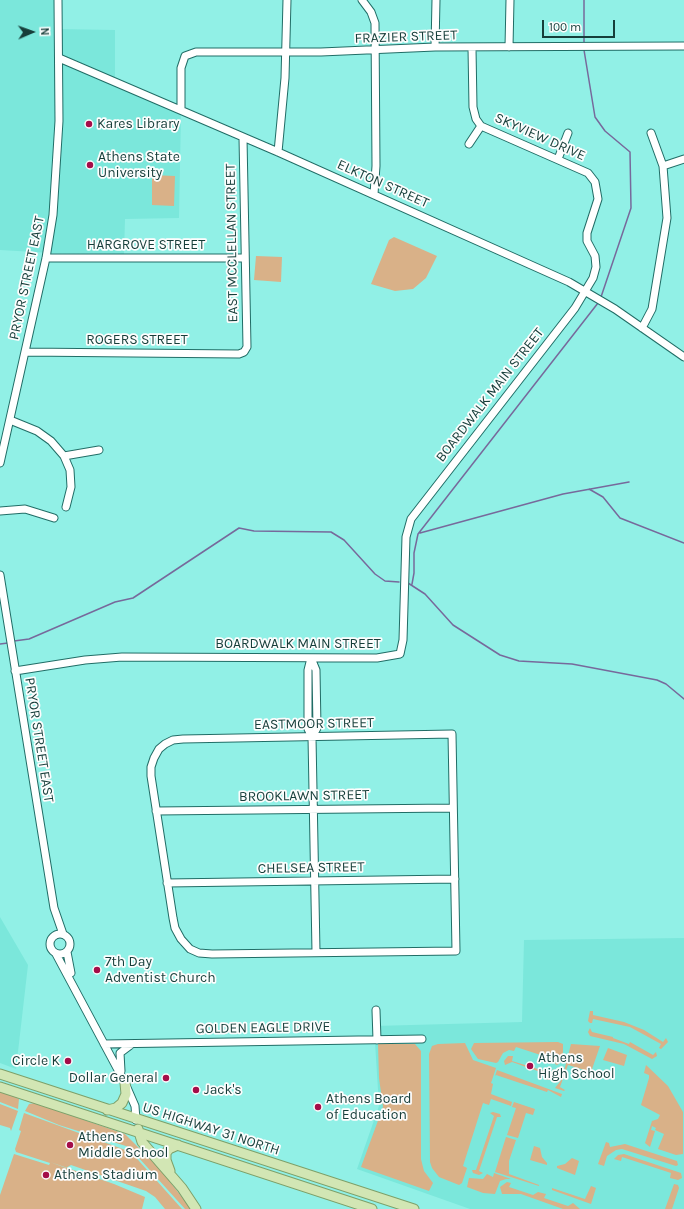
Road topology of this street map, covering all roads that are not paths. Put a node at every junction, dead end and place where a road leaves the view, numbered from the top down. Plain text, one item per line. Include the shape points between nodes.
1 (58, 0) edge
2 (287, 0) edge
3 (362, 0) edge
4 (436, 0) edge
5 (510, 0) edge
6 (684, 46) edge
7 (435, 47) junction
8 (509, 47) junction
9 (472, 48) junction
10 (376, 51) junction
11 (285, 52) junction
12 (58, 58) junction
13 (181, 110) junction
14 (482, 126) junction
15 (568, 133) dead end
16 (651, 133) dead end
17 (243, 138) junction
18 (468, 144) dead end
19 (278, 152) junction
20 (558, 159) junction
21 (684, 159) edge
22 (663, 166) junction
23 (374, 194) junction
24 (46, 258) junction
25 (245, 258) junction
26 (585, 292) junction
27 (642, 328) junction
28 (247, 347) joint
29 (25, 352) junction
30 (684, 357) edge
31 (10, 420) junction
32 (99, 450) dead end
33 (64, 456) junction
34 (0, 463) edge
35 (66, 507) dead end
36 (0, 510) edge
37 (54, 518) dead end
38 (0, 576) edge
39 (311, 658) junction
40 (15, 671) junction
41 (312, 737) junction
42 (453, 808) junction
43 (313, 809) junction
44 (156, 811) junction
45 (455, 879) junction
46 (314, 881) junction
47 (167, 883) junction
48 (54, 908) junction
49 (63, 934) junction
50 (52, 939) junction
51 (67, 952) junction
52 (316, 952) junction
53 (56, 954) junction
54 (72, 981) junction
55 (376, 1010) dead end
56 (377, 1040) junction
57 (422, 1040) dead end
58 (104, 1044) junction
59 (133, 1044) junction
60 (0, 1074) edge
61 (124, 1080) junction
62 (0, 1087) edge
63 (107, 1110) junction
64 (136, 1120) junction
65 (138, 1132) junction
66 (178, 1145) junction
67 (172, 1176) junction
68 (196, 1209) edge
69 (372, 1209) edge
70 (414, 1209) edge

1 - 12 street, PRYOR STREET EAST
2 - 11 street
3 - 10 street via 375,23
4 - 7 street
5 - 8 street
6 - 8 street, FRAZIER STREET
7 - 9 street, FRAZIER STREET
7 - 10 street, FRAZIER STREET
8 - 9 street, FRAZIER STREET
9 - 14 street, SKYVIEW DRIVE via 473,107 476,119
10 - 11 street, FRAZIER STREET
10 - 23 street
11 - 13 street, FRAZIER STREET via 190,53 185,56 181,68
11 - 19 street
12 - 13 street, ELKTON STREET
12 - 24 street, PRYOR STREET EAST via 56,171 53,215
13 - 17 street, ELKTON STREET
14 - 18 street
14 - 20 street, SKYVIEW DRIVE
15 - 20 street
16 - 22 street
17 - 19 street, ELKTON STREET
17 - 25 street, EAST MCCLELLAN STREET
19 - 23 street, ELKTON STREET
20 - 26 street, SKYVIEW DRIVE via 588,173 597,187 598,199 587,233 587,241 596,267
21 - 22 street
22 - 27 street via 667,218 652,309
23 - 26 street, ELKTON STREET
24 - 25 street, HARGROVE STREET
24 - 29 street, PRYOR STREET EAST
25 - 28 street, EAST MCCLELLAN STREET
26 - 27 street, ELKTON STREET
26 - 39 street, BOARDWALK MAIN STREET via 411,519 406,537 403,640 400,654 377,658
27 - 30 street, ELKTON STREET
28 - 29 street, ROGERS STREET via 239,354
29 - 31 street, PRYOR STREET EAST
31 - 33 street via 37,431
31 - 34 street, PRYOR STREET EAST
32 - 33 street
33 - 35 street via 70,470
36 - 37 street via 25,509
38 - 40 street, PRYOR STREET EAST
39 - 40 street, BOARDWALK MAIN STREET via 122,656
39 - 41 street via 316,670 317,728
40 - 48 street, PRYOR STREET EAST
41 - 42 street, EASTMOOR STREET via 452,734
41 - 43 street
41 - 44 street, EASTMOOR STREET via 173,740 159,749 151,767
42 - 43 street, BROOKLAWN STREET
42 - 45 street, EASTMOOR STREET
43 - 44 street, BROOKLAWN STREET
43 - 46 street
44 - 47 street, EASTMOOR STREET
45 - 46 street, CHELSEA STREET
45 - 52 street, EASTMOOR STREET via 456,951
46 - 47 street, CHELSEA STREET
46 - 52 street
47 - 52 street, EASTMOOR STREET via 175,928 190,948 200,953
48 - 49 street, PRYOR STREET EAST
48 - 50 street, PRYOR STREET EAST via 55,930
49 - 50 street
49 - 51 street via 70,942
50 - 53 street via 51,948
51 - 53 street
51 - 54 street
53 - 54 street
54 - 58 street
55 - 56 street
56 - 57 street, GOLDEN EAGLE DRIVE
56 - 59 street, GOLDEN EAGLE DRIVE
58 - 59 street, GOLDEN EAGLE DRIVE
58 - 61 street
59 - 61 street via 120,1052
60 - 63 main road, US HIGHWAY 31 NORTH
61 - 63 main road via 126,1094 122,1103
61 - 64 street via 135,1106
62 - 65 main road, US HIGHWAY 31 NORTH
63 - 64 main road, US HIGHWAY 31 NORTH
64 - 65 main road
64 - 70 main road, US HIGHWAY 31 NORTH
65 - 66 main road, US HIGHWAY 31 NORTH
65 - 67 main road via 142,1142
66 - 67 main road via 166,1153
66 - 69 main road, US HIGHWAY 31 NORTH
67 - 68 main road

